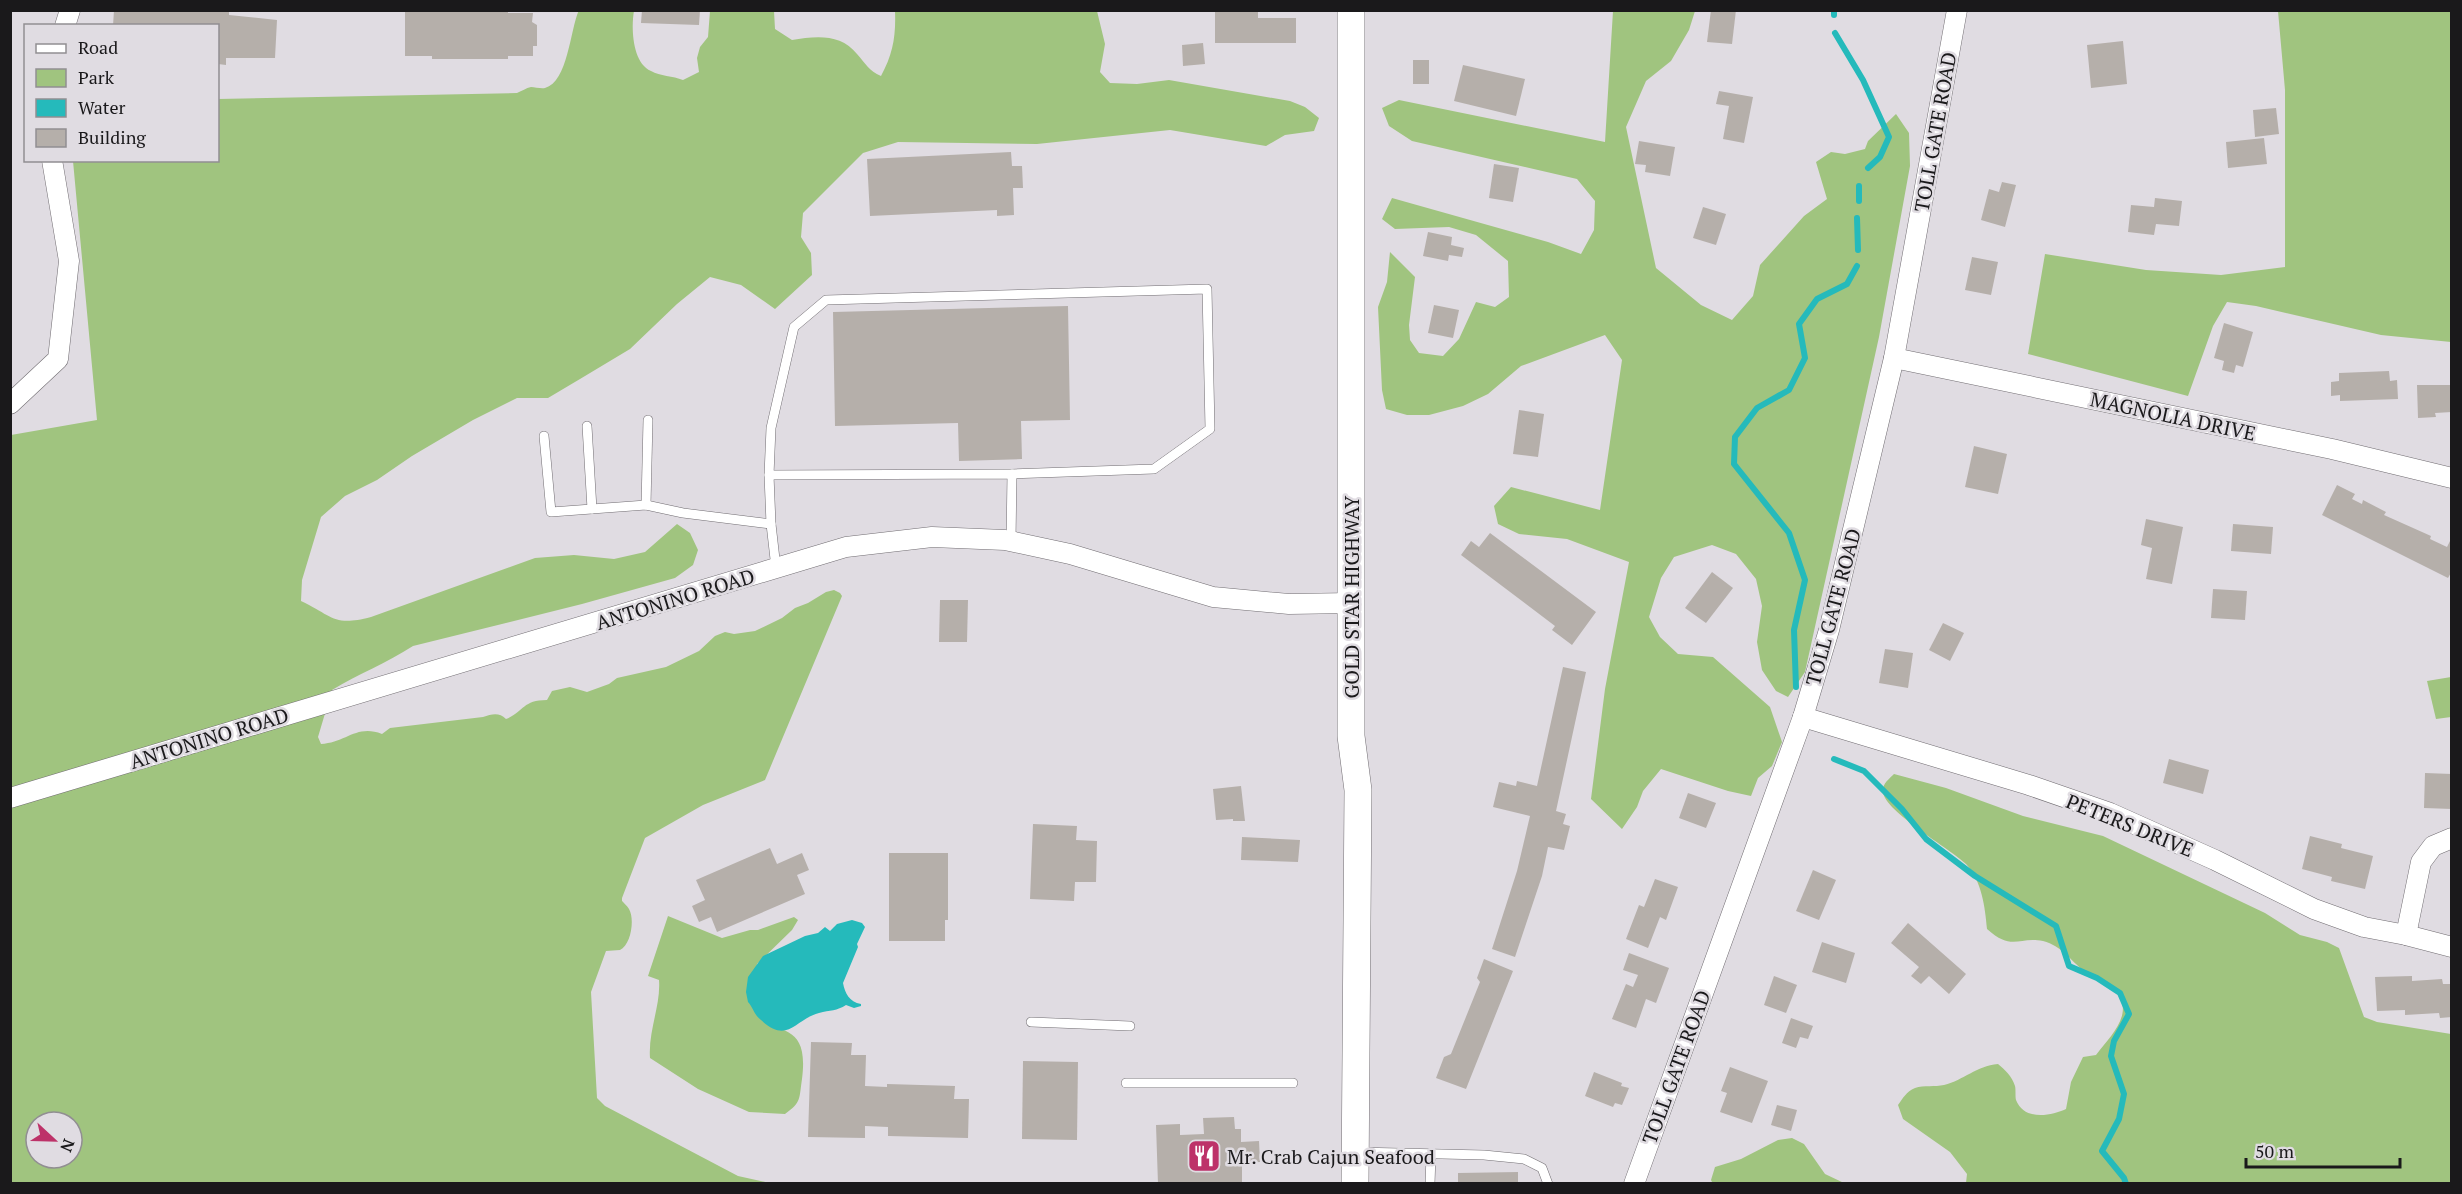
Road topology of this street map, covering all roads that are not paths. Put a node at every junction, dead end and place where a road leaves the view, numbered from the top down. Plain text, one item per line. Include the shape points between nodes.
1 (1351, 10) edge
2 (1957, 10) edge
3 (52, 162) edge
4 (1893, 358) junction
5 (10, 404) edge
6 (648, 420) dead end
7 (587, 426) dead end
8 (544, 436) dead end
9 (1012, 474) junction
10 (769, 475) junction
11 (2451, 478) edge
12 (646, 506) junction
13 (592, 509) junction
14 (771, 524) junction
15 (1011, 541) junction
16 (776, 568) junction
17 (1351, 603) junction
18 (1803, 717) junction
19 (10, 798) edge
20 (2451, 838) edge
21 (2406, 935) junction
22 (2451, 947) edge
23 (1031, 1022) dead end
24 (1130, 1026) dead end
25 (1126, 1083) dead end
26 (1293, 1083) dead end
27 (1354, 1152) junction
28 (1431, 1155) junction
29 (1355, 1184) edge
30 (1431, 1184) edge
31 (1548, 1184) edge
32 (1634, 1184) edge

1 - 17 main road, GOLD STAR HIGHWAY
2 - 4 street, TOLL GATE ROAD
3 - 5 street via 69,261 58,359
4 - 11 street, MAGNOLIA DRIVE via 2332,449
4 - 18 street, TOLL GATE ROAD via 1847,561
6 - 12 lane
7 - 13 lane
8 - 13 lane via 551,512
9 - 10 lane
9 - 10 lane via 1154,469 1210,429 1207,289 826,300 794,327 771,428
9 - 15 lane
10 - 14 lane
12 - 13 lane
12 - 14 lane
14 - 16 lane
15 - 16 street, ANTONINO ROAD via 932,537 856,546
15 - 17 street, ANTONINO ROAD via 1071,554 1213,597 1289,604
16 - 19 street, ANTONINO ROAD
17 - 27 main road, GOLD STAR HIGHWAY via 1351,736 1358,790
18 - 21 street, PETERS DRIVE via 2110,813 2314,909 2364,927
18 - 32 street, TOLL GATE ROAD
20 - 21 street via 2433,846 2421,862
21 - 22 street, PETERS DRIVE
23 - 24 lane
25 - 26 lane
27 - 28 lane
27 - 29 main road, GOLD STAR HIGHWAY
28 - 30 lane
28 - 31 lane via 1524,1158 1542,1168

